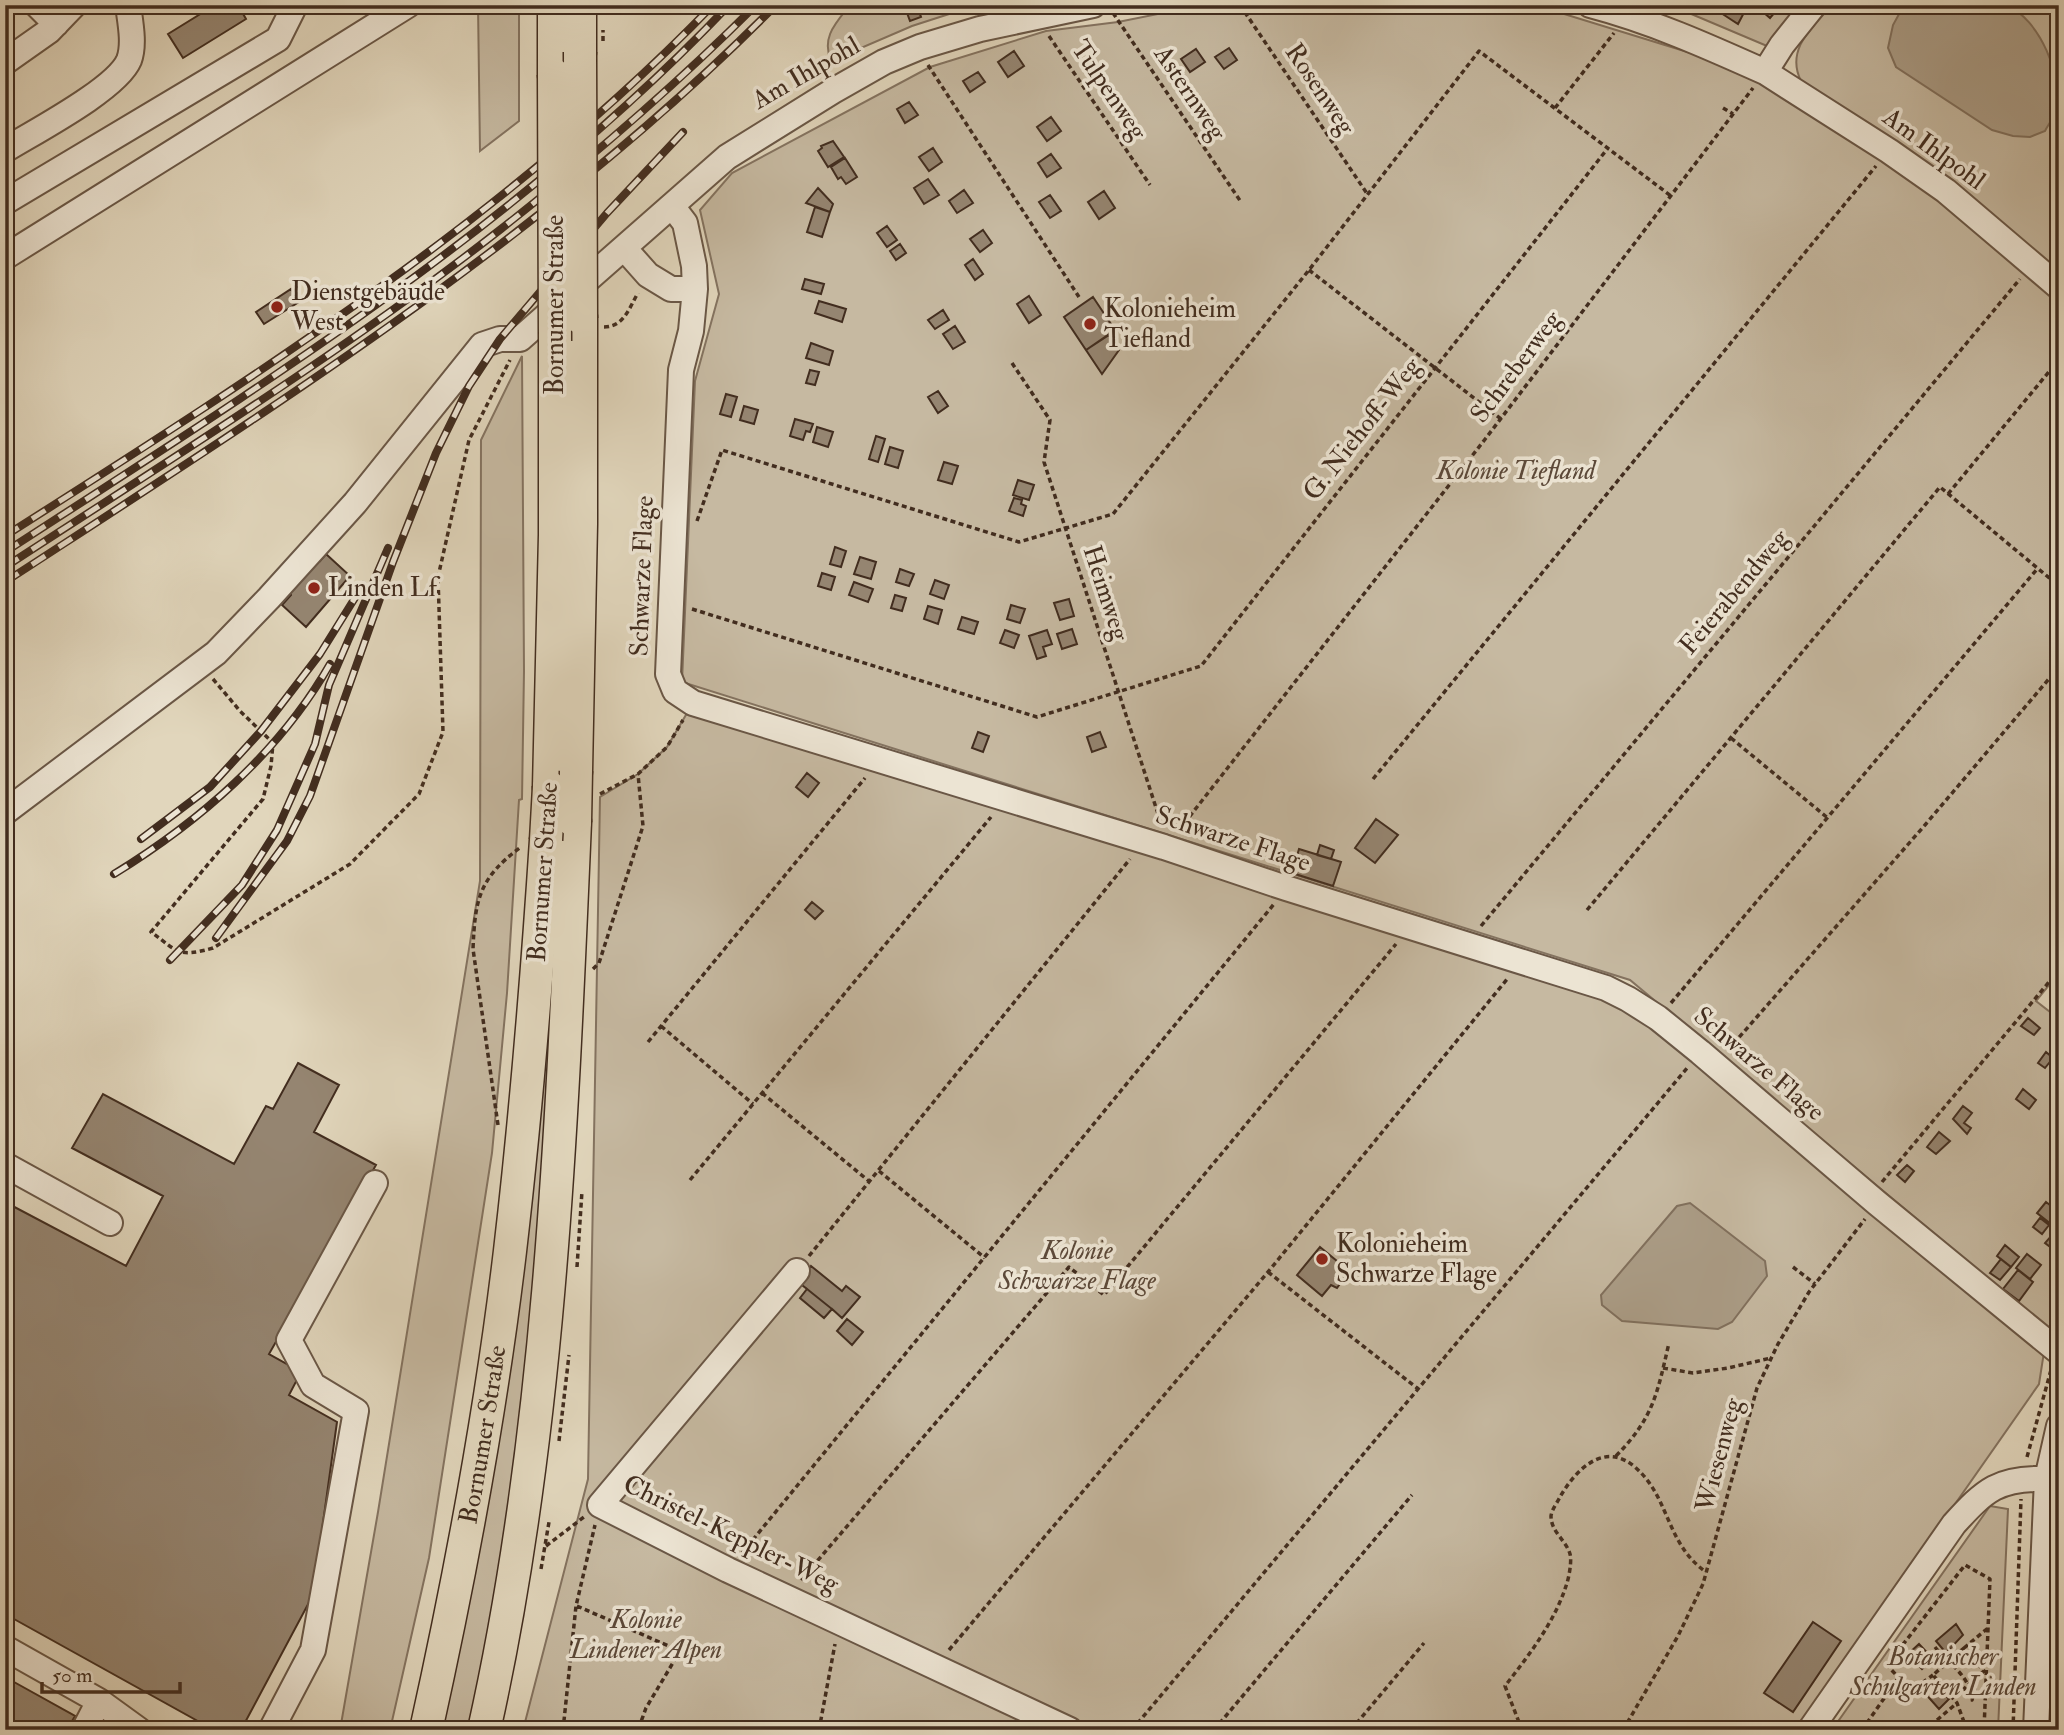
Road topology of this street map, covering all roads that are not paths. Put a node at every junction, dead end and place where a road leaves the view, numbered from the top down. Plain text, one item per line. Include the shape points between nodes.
1 (37, 5) edge
2 (74, 5) edge
3 (128, 5) edge
4 (295, 5) edge
5 (408, 5) edge
6 (554, 5) edge
7 (580, 5) edge
8 (1093, 5) edge
9 (1590, 5) edge
10 (1814, 5) edge
11 (56, 24) junction
12 (5, 62) edge
13 (1765, 72) junction
14 (5, 150) edge
15 (5, 202) edge
16 (672, 206) junction
17 (624, 248) junction
18 (5, 257) edge
19 (2059, 287) edge
20 (695, 289) junction
21 (5, 813) edge
22 (5, 1165) edge
23 (375, 1182) dead end
24 (110, 1223) dead end
25 (797, 1271) road end
26 (2059, 1352) edge
27 (2059, 1426) edge
28 (2047, 1479) junction
29 (2050, 1619) edge
30 (5, 1648) edge
31 (99, 1701) junction
32 (83, 1730) edge
33 (139, 1730) edge
34 (271, 1730) edge
35 (426, 1730) edge
36 (484, 1730) edge
37 (1070, 1730) edge
38 (1810, 1730) edge
39 (2036, 1730) edge

1 - 11 street
2 - 11 street
3 - 14 street via 130,59 118,77
4 - 15 street via 278,39
5 - 18 street
6 - 35 main road, Bornumer Straße, bridge via 555,535 549,787 533,844 534,1022 510,1253 471,1505
7 - 36 main road, Bornumer Straße, bridge via 591,322 566,1024 537,1390 510,1596
8 - 16 street, Am Ihlpohl via 980,29 884,62 752,139
9 - 13 street, Am Ihlpohl via 1639,18
10 - 13 street
11 - 12 street
13 - 19 street, Am Ihlpohl via 1946,191
16 - 17 street, Am Ihlpohl
16 - 20 street, Schwarze Flage via 685,223
17 - 20 street via 648,275 671,289
17 - 21 street, Am Ihlpohl via 520,339 500,338 482,345 355,503 201,666
20 - 26 street, Schwarze Flage via 681,370 668,674 675,691 693,703 1161,842 1286,888 1606,988 1658,1018 1708,1058
22 - 24 street
23 - 34 street via 289,1340 313,1385 356,1411 313,1650
25 - 37 street, Christel-Keppler-Weg via 600,1505
27 - 28 street
28 - 29 street
28 - 38 street via 2007,1481 1978,1497 1954,1524
29 - 39 street
30 - 31 street
31 - 32 street
31 - 33 street

